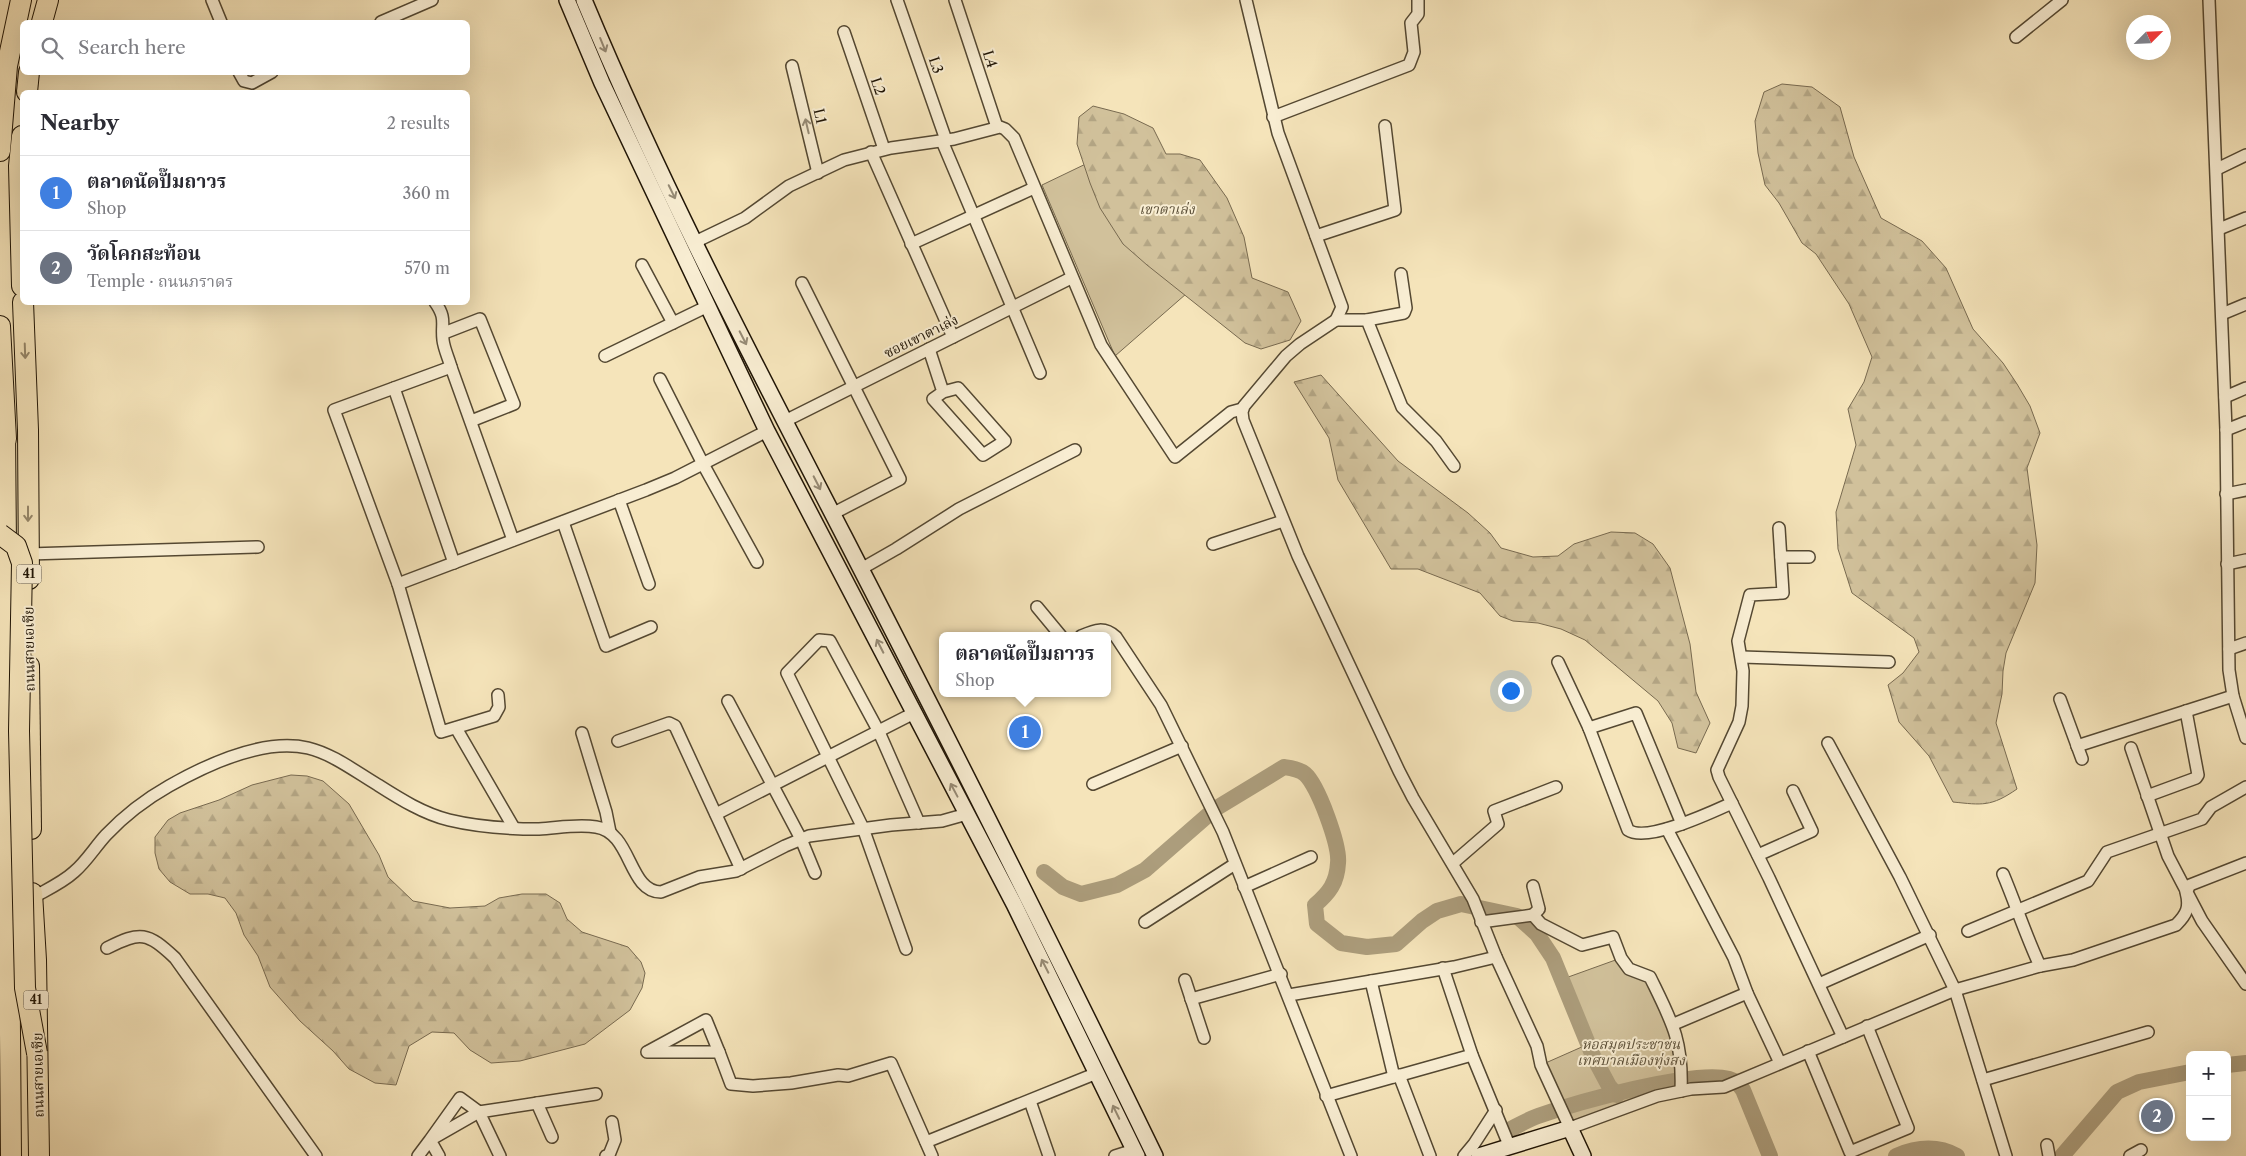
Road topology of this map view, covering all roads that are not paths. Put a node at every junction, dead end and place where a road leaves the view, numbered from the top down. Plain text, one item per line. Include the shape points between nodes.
1 (21, 0) edge
2 (48, 0) edge
3 (212, 0) edge
4 (432, 0) edge
5 (567, 0) edge
6 (584, 0) edge
7 (897, 0) edge
8 (955, 0) edge
9 (1246, 0) edge
10 (1418, 0) edge
11 (2062, 0) edge
12 (2209, 0) edge
13 (43, 20) edge
14 (219, 20) edge
15 (386, 20) edge
16 (844, 32) dead end
17 (2016, 37) dead end
18 (792, 66) dead end
19 (29, 75) edge
20 (241, 75) edge
21 (266, 75) edge
22 (27, 90) edge
23 (1273, 117) junction
24 (1385, 126) dead end
25 (997, 127) junction
26 (944, 141) junction
27 (884, 149) junction
28 (0, 151) edge
29 (871, 152) junction
30 (2246, 155) edge
31 (20, 156) edge
32 (2217, 169) junction
33 (818, 173) junction
34 (20, 185) edge
35 (1034, 188) junction
36 (974, 216) junction
37 (2246, 218) edge
38 (2219, 229) junction
39 (1316, 236) junction
40 (695, 242) junction
41 (912, 244) junction
42 (642, 265) dead end
43 (1401, 274) dead end
44 (1071, 278) junction
45 (802, 283) dead end
46 (2246, 304) edge
47 (23, 305) edge
48 (437, 305) edge
49 (708, 306) junction
50 (1013, 307) junction
51 (2222, 314) junction
52 (1336, 320) junction
53 (1367, 320) junction
54 (673, 323) junction
55 (0, 326) edge
56 (444, 332) junction
57 (953, 337) junction
58 (929, 349) junction
59 (605, 356) dead end
60 (451, 367) junction
61 (1040, 373) dead end
62 (660, 379) dead end
63 (853, 386) junction
64 (394, 388) junction
65 (2246, 388) edge
66 (943, 392) junction
67 (2225, 397) junction
68 (1242, 409) junction
69 (471, 421) junction
70 (785, 421) junction
71 (2246, 422) edge
72 (5, 427) junction
73 (2226, 430) junction
74 (768, 431) junction
75 (1075, 450) dead end
76 (703, 464) junction
77 (1454, 466) dead end
78 (2246, 490) edge
79 (2226, 494) junction
80 (619, 500) junction
81 (832, 514) junction
82 (1284, 521) junction
83 (563, 522) junction
84 (1779, 528) dead end
85 (0, 534) edge
86 (513, 540) junction
87 (1213, 544) dead end
88 (258, 547) dead end
89 (28, 554) junction
90 (1809, 556) dead end
91 (1781, 557) junction
92 (2246, 560) edge
93 (757, 562) dead end
94 (454, 563) junction
95 (2227, 564) junction
96 (861, 569) junction
97 (398, 584) junction
98 (649, 584) dead end
99 (1037, 607) dead end
100 (651, 627) dead end
101 (1057, 632) edge
102 (1092, 632) edge
103 (1110, 632) edge
104 (1111, 633) edge
105 (2246, 643) edge
106 (2229, 649) junction
107 (1742, 657) junction
108 (1558, 662) dead end
109 (1889, 662) dead end
110 (498, 695) dead end
111 (2233, 696) junction
112 (2060, 699) dead end
113 (728, 701) dead end
114 (2186, 712) junction
115 (914, 713) junction
116 (456, 728) junction
117 (1590, 728) junction
118 (879, 732) junction
119 (582, 733) dead end
120 (2246, 738) edge
121 (618, 741) dead end
122 (1828, 743) dead end
123 (1182, 746) junction
124 (2077, 746) junction
125 (2131, 748) dead end
126 (827, 758) junction
127 (2082, 759) dead end
128 (1094, 784) dead end
129 (773, 786) junction
130 (1556, 787) dead end
131 (2246, 787) edge
132 (1792, 791) dead end
133 (2147, 796) junction
134 (1732, 803) junction
135 (716, 814) junction
136 (967, 814) junction
137 (919, 823) junction
138 (1682, 824) junction
139 (514, 828) junction
140 (863, 828) junction
141 (1667, 829) junction
142 (610, 832) junction
143 (2159, 833) junction
144 (800, 839) junction
145 (31, 845) junction
146 (1758, 855) junction
147 (1311, 857) dead end
148 (2246, 862) edge
149 (1452, 863) junction
150 (1235, 864) junction
151 (741, 868) junction
152 (815, 873) dead end
153 (2003, 874) dead end
154 (1533, 886) dead end
155 (1244, 887) junction
156 (2186, 892) junction
157 (32, 898) junction
158 (2018, 910) junction
159 (1529, 916) junction
160 (1481, 919) junction
161 (1145, 922) dead end
162 (1968, 931) dead end
163 (1930, 935) junction
164 (107, 948) dead end
165 (906, 949) dead end
166 (1496, 957) junction
167 (2040, 966) junction
168 (9, 967) junction
169 (1443, 968) junction
170 (1281, 974) junction
171 (1185, 980) dead end
172 (1371, 980) junction
173 (1819, 984) junction
174 (2246, 984) edge
175 (1955, 990) junction
176 (1747, 993) junction
177 (1289, 995) junction
178 (1191, 999) junction
179 (1674, 1024) junction
180 (1867, 1026) junction
181 (2148, 1032) dead end
182 (1843, 1036) junction
183 (1204, 1038) dead end
184 (1808, 1051) junction
185 (719, 1052) junction
186 (37, 1054) junction
187 (1472, 1055) junction
188 (1780, 1064) junction
189 (1097, 1073) junction
190 (1397, 1076) junction
191 (1983, 1080) junction
192 (1681, 1086) junction
193 (596, 1094) dead end
194 (1326, 1096) junction
195 (1030, 1101) junction
196 (537, 1103) junction
197 (479, 1112) junction
198 (1497, 1114) junction
199 (612, 1122) dead end
200 (1570, 1128) junction
201 (552, 1137) dead end
202 (430, 1140) junction
203 (1507, 1141) junction
204 (926, 1142) junction
205 (2142, 1150) dead end
206 (1135, 1153) edge
207 (11, 1156) edge
208 (25, 1156) edge
209 (39, 1156) edge
210 (316, 1156) edge
211 (418, 1156) edge
212 (438, 1156) edge
213 (500, 1156) edge
214 (606, 1156) edge
215 (932, 1156) edge
216 (1049, 1156) edge
217 (1115, 1156) edge
218 (1155, 1156) edge
219 (1351, 1156) edge
220 (1430, 1156) edge
221 (1464, 1156) edge
222 (1479, 1156) edge
223 (1583, 1156) edge
224 (2006, 1156) edge
225 (2130, 1156) edge

1 - 28 highway via 7,66
2 - 13 highway
3 - 14 street
4 - 15 street
5 - 49 main road via 602,83
6 -> 40 main road via 615,76
7 - 26 street, L3
8 - 25 street, L4
9 - 23 street
10 - 23 street via 1418,14 1411,23 1414,52 1408,65
11 - 17 street
12 - 32 street
16 - 27 street, L2
33 -> 18 street, L1
19 - 22 highway
20 - 21 street via 244,81 252,82
23 - 39 street
24 - 39 street via 1395,210
25 - 26 street
25 - 35 street via 1005,129 1014,138
26 - 27 street
26 - 36 street, L3
27 - 29 street
29 - 33 street via 844,160
29 - 41 street
30 - 32 street
31 - 34 highway
32 - 38 street
33 - 40 street via 789,186 745,218
35 - 36 street
35 - 44 street
36 - 41 street
36 - 50 street, L3
37 - 38 street
38 - 51 street
39 - 52 street via 1342,306
40 -> 70 main road
41 - 57 street
42 - 54 street
43 - 53 street via 1404,313
44 - 50 street, ซอยเขาตาเล่ง
44 - 68 street via 1109,360 1175,457 1231,412
45 - 63 street
46 - 51 street
47 -> 89 highway, ถนนสายเอเชีย / 41
48 - 56 street via 444,320
49 - 54 street
49 - 74 main road
50 - 57 street, ซอยเขาตาเล่ง
50 - 61 street, L3
51 - 67 street
52 - 53 street
52 - 68 street via 1286,356
53 - 77 street via 1402,407 1436,441
54 - 59 street
55 - 72 highway, ถนนสายเอเชีย / 41
56 - 60 street via 443,340
56 - 69 street via 480,319 514,404
57 - 58 street, ซอยเขาตาเล่ง
58 - 63 street, ซอยเขาตาเล่ง
58 - 66 street
60 - 64 street
60 - 69 street
62 - 76 street
63 - 70 street, ซอยเขาตาเล่ง
63 - 81 street via 900,479
64 - 94 street
64 - 97 street via 334,410
65 - 67 street
66 - 66 street via 934,399 983,455 1005,441 958,388
67 - 73 street
68 - 82 street via 1246,432
69 - 86 street
70 -> 81 main road
71 - 73 street
72 - 145 highway, ถนนสายเอเชีย / 41
72 - 168 highway
73 - 79 street
74 - 76 street
115 -> 74 main road
75 - 96 street via 959,509
76 - 80 street
76 - 93 street
78 - 79 street
79 - 95 street
80 - 83 street
80 - 98 street
81 - 96 main road
82 - 87 street
82 - 149 street via 1399,771
83 - 86 street
83 - 100 street via 606,646
84 - 91 street
85 - 186 highway, bridge via 16,546 22,563 19,731 25,988
86 - 94 street
88 - 89 street
89 - 145 highway, ถนนสายเอเชีย / 41
90 - 91 street
91 - 107 street via 1783,593 1750,595 1738,642
92 - 95 street
94 - 97 street
95 - 106 street
96 - 218 main road via 1053,945
97 - 116 street via 441,732
99 - 101 street
102 - 103 street via 1100,629
104 - 123 street via 1161,705
105 - 106 street
106 - 111 street
107 - 109 street
107 - 134 street via 1739,722 1717,770
108 - 117 street
110 - 116 street via 499,707 494,716
111 - 114 street
111 - 120 street
112 - 124 street
113 - 129 street
114 - 124 street
114 - 133 street via 2198,775
115 - 118 street
136 -> 115 main road
116 - 139 street
117 - 138 street via 1636,713
117 - 141 street via 1628,830 1642,833
118 - 126 street
118 - 126 street via 830,641 819,640 787,674
118 - 137 street
119 - 142 street
121 - 135 street via 662,724 675,726
122 - 163 street
123 - 128 street
123 - 150 street
124 - 127 street
125 - 133 street
126 - 129 street
126 - 140 street
129 - 135 street
129 - 144 street
130 - 149 street via 1494,811 1498,824
131 - 143 street via 2211,807 2202,819
132 - 146 street via 1812,831
133 - 143 street
134 - 138 street
134 - 146 street
135 - 151 street
136 - 137 street
189 -> 136 main road
137 - 140 street
138 - 141 street
139 - 142 street via 587,826
139 - 157 street via 474,825 429,813 329,756 309,748 279,746 230,758 166,788 107,834 74,872
140 - 144 street
140 - 165 street
141 - 176 street via 1734,958
142 - 151 street via 645,888 654,892
143 - 156 street
143 - 158 street via 2106,852 2088,881
144 - 151 street
144 - 152 street
145 - 157 highway, ถนนสายเอเชีย / 41
146 - 173 street
147 - 155 street
148 - 156 street via 2190,885
149 - 160 street
150 - 155 street
150 - 161 street
153 - 158 street
154 - 159 street via 1539,909
155 - 170 street
156 - 167 street via 2189,904 2186,915 2176,926 2073,960
156 - 174 street
157 - 186 highway, ถนนสายเอเชีย / 41
158 - 162 street
158 - 167 street via 2025,935
159 - 160 street
159 - 179 street via 1582,945 1613,937 1629,969 1650,977
160 - 166 street
163 - 173 street
163 - 175 street
164 - 210 street via 133,936 145,936 175,958
166 - 169 street
166 - 200 street
167 - 175 street
168 - 207 highway
168 - 208 highway via 25,1119
169 - 172 street
169 - 187 street
170 - 177 street
170 - 178 street
171 - 178 street
172 - 177 street
172 - 190 street
173 - 182 street
175 - 180 street
175 - 191 street
176 - 179 street
176 - 188 street
177 - 194 street
178 - 183 street
179 - 192 street via 1682,1067
180 - 182 street
180 - 184 street via 1908,1128 1850,1152
181 - 191 street
182 - 184 street
184 - 188 street
185 - 185 street via 706,1020 647,1052 710,1052
185 - 204 street via 731,1084 753,1086 848,1076 891,1063
186 - 209 highway, ถนนสายเอเชีย / 41
187 - 190 street
187 - 198 street
188 - 192 street via 1724,1087
189 - 195 street
206 -> 189 main road
190 - 194 street
190 - 220 street
191 - 224 street
192 - 200 street
193 - 196 street
194 - 219 street
195 - 204 street
195 - 216 street
196 - 197 street
196 - 201 street
197 - 202 street
197 - 202 street via 460,1098
197 - 213 street
198 - 203 street
198 - 221 street
199 - 214 street via 614,1144
200 - 203 main road
200 - 223 main road
202 - 211 street
202 - 212 street
203 - 222 main road
204 - 215 street
205 - 225 street
206 - 217 street

